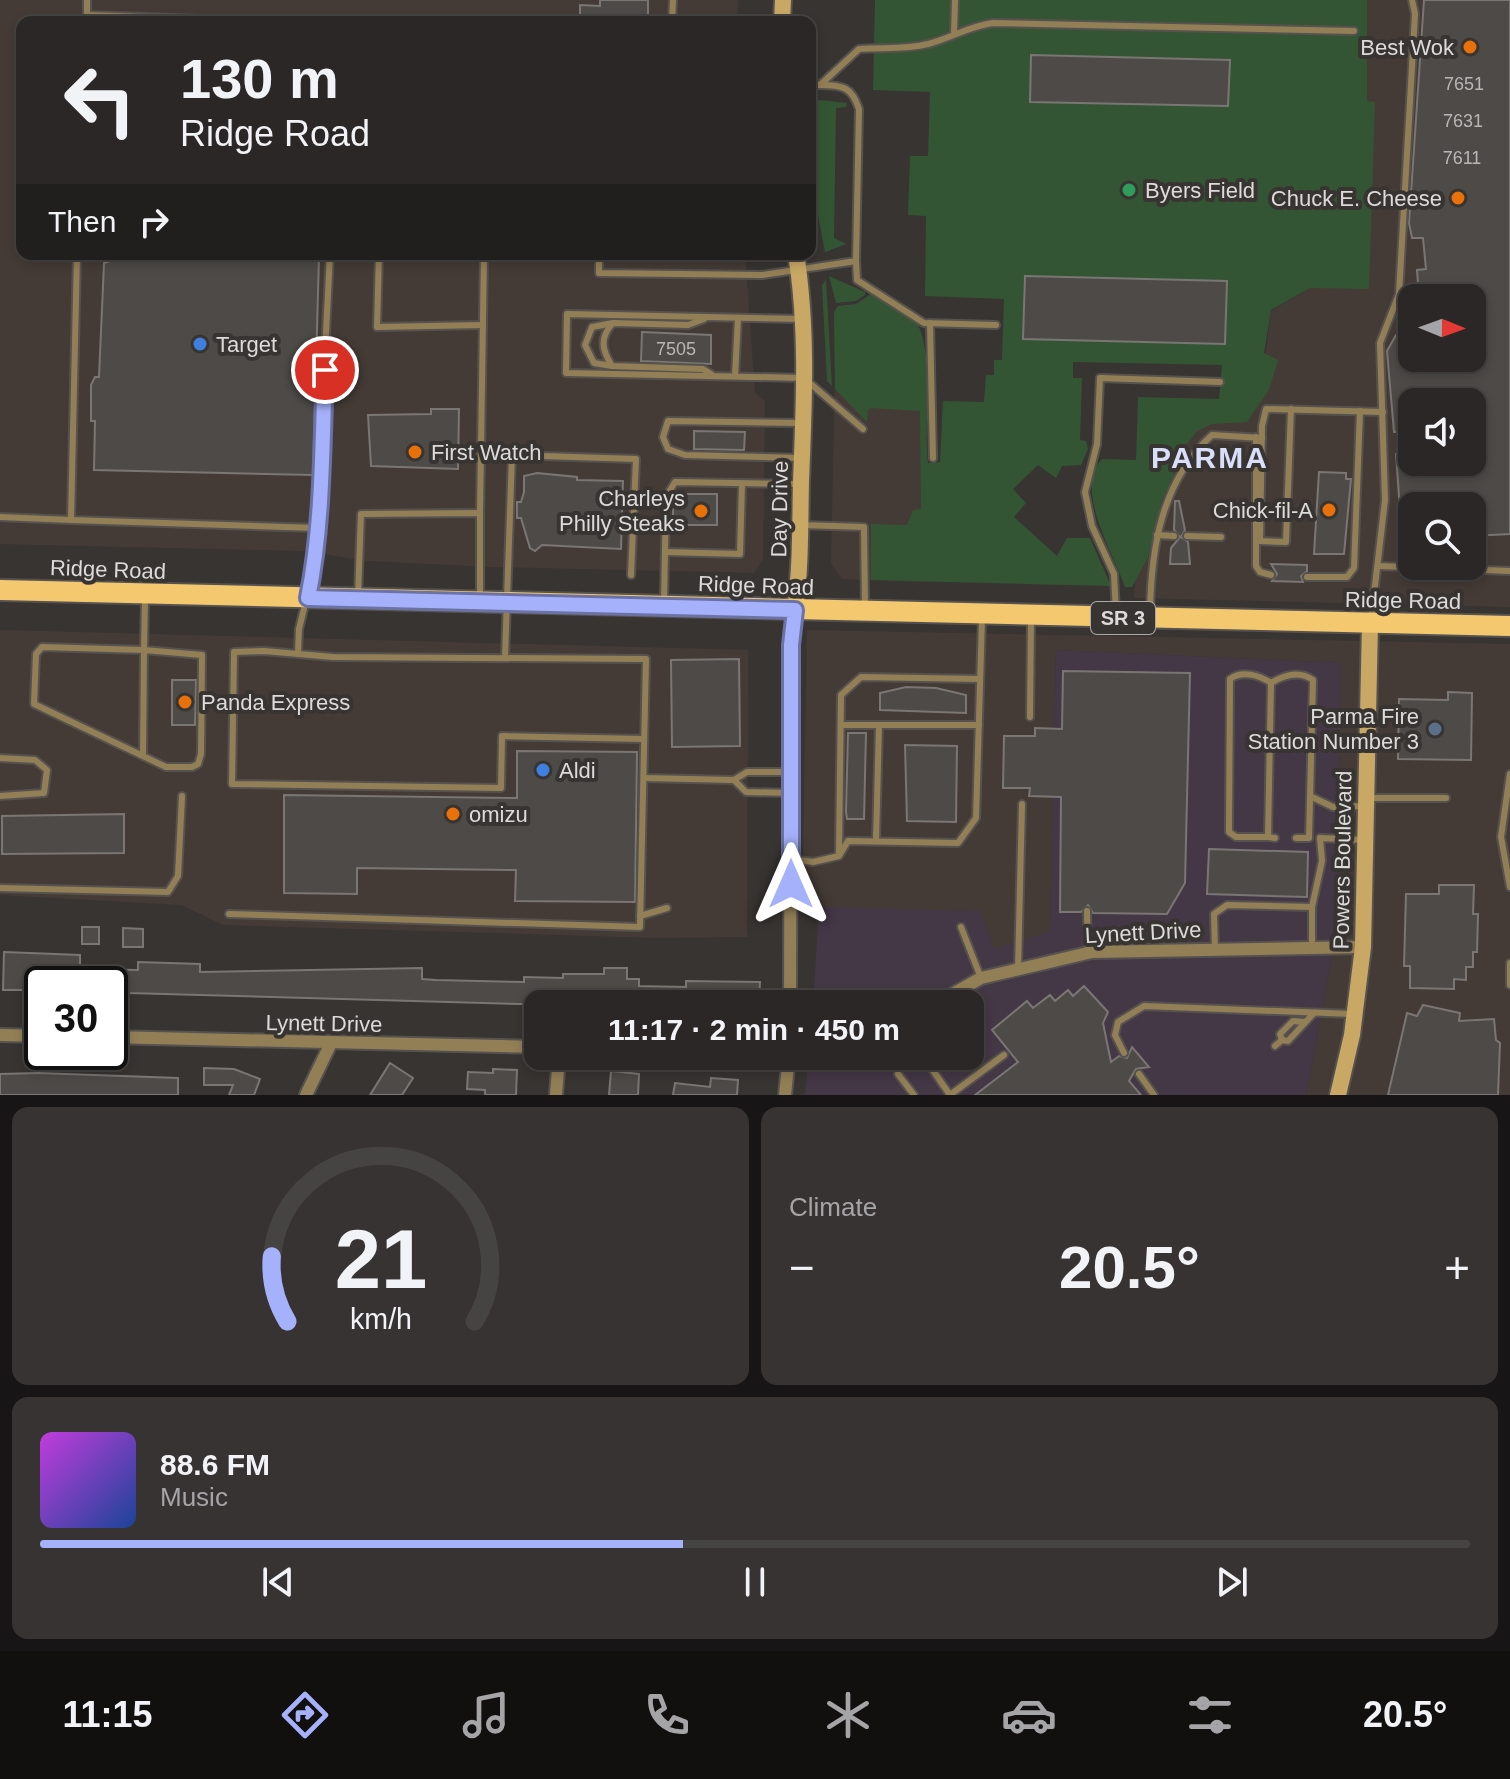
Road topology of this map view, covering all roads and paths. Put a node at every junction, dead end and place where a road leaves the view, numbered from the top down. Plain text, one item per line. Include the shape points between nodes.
1 (955, 0) edge
2 (1412, 0) edge
3 (1354, 31) dead end
4 (954, 33) junction
5 (816, 85) edge
6 (820, 85) junction
7 (77, 260) edge
8 (330, 260) edge
9 (379, 260) edge
10 (484, 260) edge
11 (599, 260) edge
12 (856, 261) junction
13 (797, 262) edge
14 (707, 317) junction
15 (738, 318) junction
16 (802, 319) junction
17 (613, 323) junction
18 (930, 323) junction
19 (483, 325) junction
20 (996, 325) dead end
21 (612, 366) junction
22 (713, 376) junction
23 (735, 376) junction
24 (804, 378) junction
25 (1220, 382) dead end
26 (1291, 409) junction
27 (1360, 411) junction
28 (1383, 412) junction
29 (803, 423) junction
30 (863, 429) dead end
31 (1259, 438) junction
32 (802, 458) junction
33 (933, 458) dead end
34 (742, 484) junction
35 (801, 484) junction
36 (480, 513) junction
37 (0, 517) edge
38 (71, 520) junction
39 (801, 525) junction
40 (317, 528) junction
41 (1157, 535) junction
42 (1174, 536) dead end
43 (1187, 536) dead end
44 (1221, 537) dead end
45 (665, 552) junction
46 (1379, 566) junction
47 (1510, 571) edge
48 (631, 575) dead end
49 (1271, 575) dead end
50 (1307, 577) dead end
51 (0, 590) edge
52 (145, 594) junction
53 (308, 598) junction
54 (358, 599) junction
55 (480, 602) junction
56 (507, 602) junction
57 (664, 605) junction
58 (795, 610) junction
59 (865, 612) junction
60 (982, 614) junction
61 (1032, 616) junction
62 (1116, 618) junction
63 (1150, 618) junction
64 (1370, 623) junction
65 (1510, 626) edge
66 (144, 650) junction
67 (298, 653) junction
68 (505, 657) junction
69 (980, 679) junction
70 (1271, 683) junction
71 (1030, 717) dead end
72 (841, 725) junction
73 (879, 725) junction
74 (979, 725) junction
75 (643, 739) junction
76 (143, 756) junction
77 (0, 758) edge
78 (790, 772) junction
79 (1510, 774) edge
80 (644, 778) junction
81 (734, 780) junction
82 (791, 793) junction
83 (0, 796) edge
84 (182, 796) dead end
85 (1312, 797) junction
86 (1446, 798) dead end
87 (1365, 802) junction
88 (1022, 804) dead end
89 (1296, 838) dead end
90 (1309, 838) junction
91 (1320, 838) junction
92 (1364, 840) junction
93 (876, 841) junction
94 (839, 856) junction
95 (791, 859) junction
96 (1510, 887) edge
97 (0, 888) edge
98 (1312, 907) junction
99 (667, 908) dead end
100 (1087, 911) dead end
101 (229, 914) dead end
102 (640, 916) junction
103 (961, 927) dead end
104 (1363, 947) junction
105 (1312, 948) junction
106 (1215, 949) junction
107 (1088, 953) junction
108 (1510, 963) edge
109 (1018, 969) junction
110 (981, 978) junction
111 (1510, 985) edge
112 (790, 990) edge
113 (960, 990) edge
114 (1314, 1013) junction
115 (1355, 1014) junction
116 (0, 1035) edge
117 (24, 1036) edge
118 (128, 1037) edge
119 (331, 1043) junction
120 (1275, 1046) dead end
121 (524, 1047) edge
122 (1124, 1053) dead end
123 (1004, 1055) dead end
124 (558, 1070) edge
125 (788, 1070) edge
126 (933, 1070) edge
127 (984, 1070) edge
128 (984, 1070) edge
129 (898, 1074) dead end
130 (1139, 1074) dead end
131 (306, 1095) edge
132 (556, 1095) edge
133 (785, 1095) edge
134 (914, 1095) edge
135 (1154, 1095) edge
136 (1338, 1095) edge

1 - 4 lane
2 - 28 lane via 1399,294 1380,343
3 - 4 lane via 993,23
4 - 6 lane via 910,48 859,49
5 - 6 lane
6 - 12 lane via 843,85 854,93 859,109
7 - 38 lane
8 - 40 lane
9 - 19 lane via 377,327
10 - 19 lane
11 - 13 lane via 599,273 762,275
12 - 13 lane
12 - 18 lane via 857,280
13 - 16 street, Day Drive
14 - 15 lane
14 - 17 lane via 688,325
14 - 22 lane via 567,314 566,373
15 - 16 lane
15 - 23 lane
16 - 24 street, Day Drive
17 - 21 lane via 603,339 603,353
17 - 21 lane via 592,327 585,345 594,363
18 - 20 lane
18 - 33 lane
19 - 36 lane
21 - 22 lane via 703,369
22 - 23 lane
23 - 24 lane
24 - 29 street, Day Drive
24 - 30 lane
25 - 62 lane via 1100,378 1097,444 1085,492 1092,526 1114,574
26 - 27 lane
26 - 31 lane via 1266,409
26 - 31 lane via 1286,542 1260,541
27 - 28 lane
27 - 50 lane via 1354,568 1347,577
28 - 46 lane via 1386,479
29 - 32 street, Day Drive
29 - 32 lane via 668,421 663,443 674,452
31 - 41 lane via 1209,438 1166,501
31 - 49 lane via 1256,566
32 - 35 street, Day Drive
34 - 35 lane
34 - 45 lane via 675,482 666,497
34 - 45 lane via 740,554
35 - 39 street, Day Drive
36 - 54 lane via 361,514
36 - 55 lane
37 - 38 lane
38 - 40 lane
39 - 58 street, Day Drive
39 - 59 lane via 864,527
40 - 53 lane
41 - 42 lane
41 - 63 lane
43 - 44 lane
45 - 57 lane
46 - 47 lane
46 - 64 lane
48 - 56 lane via 636,459 512,455
51 - 52 main road, Ridge Road / SR 3
52 - 53 main road, Ridge Road / SR 3
52 - 66 lane
53 - 54 main road, Ridge Road / SR 3
53 - 67 lane
54 - 55 main road, Ridge Road / SR 3
55 - 56 main road, Ridge Road / SR 3
56 - 57 main road, Ridge Road / SR 3
56 - 68 lane
57 - 58 main road, Ridge Road / SR 3
58 - 59 main road, Ridge Road / SR 3
58 - 78 street, Day Drive
59 - 60 main road, Ridge Road / SR 3
60 - 61 main road, Ridge Road / SR 3
60 - 69 lane
61 - 62 main road, Ridge Road / SR 3
61 - 71 lane
62 - 63 main road, Ridge Road / SR 3
63 - 64 main road, Ridge Road / SR 3
64 - 65 main road, Ridge Road / SR 3
64 - 87 street, Powers Boulevard
66 - 76 lane
66 - 76 lane via 202,655 198,764 166,767
66 - 76 lane via 42,647 36,654 34,704
67 - 68 lane
67 - 75 lane via 234,652 232,784 501,788 502,736
68 - 75 lane via 646,659
69 - 72 lane via 861,677 841,695
69 - 74 lane
70 - 70 lane via 1272,838 1236,837 1229,832 1230,679 1260,676
70 - 85 lane via 1284,675 1313,680
72 - 73 lane
72 - 94 lane
73 - 74 lane
73 - 93 lane
74 - 93 lane via 976,818 958,843
75 - 80 lane
77 - 83 lane via 35,760 47,770 44,793
78 - 81 lane via 747,772
78 - 82 street, Day Drive
79 - 96 lane via 1501,837
80 - 81 lane
80 - 102 lane
81 - 82 lane via 746,792
82 - 95 street, Day Drive
84 - 97 lane via 178,876 168,892
85 - 87 lane via 1333,807
85 - 90 lane
86 - 87 lane
87 - 92 street, Powers Boulevard
88 - 109 lane
89 - 90 lane
90 - 91 lane
91 - 92 lane
91 - 98 lane via 1322,861
92 - 104 street, Powers Boulevard
93 - 94 lane via 848,841
94 - 95 lane via 813,862
95 - 112 street, Day Drive
98 - 105 lane
98 - 106 lane via 1227,905 1214,914
99 - 102 lane
100 - 107 lane
101 - 102 lane via 640,927
103 - 110 lane
104 - 105 street, Lynett Drive
104 - 115 street, Powers Boulevard
105 - 106 street, Lynett Drive
106 - 107 street, Lynett Drive
107 - 109 street, Lynett Drive
108 - 111 lane
109 - 110 street, Lynett Drive
110 - 113 street, Lynett Drive
114 - 115 lane
114 - 120 lane via 1295,1036
114 - 122 lane via 1144,1006 1118,1022 1115,1035
115 - 136 street, Powers Boulevard
116 - 117 street
118 - 119 street, Lynett Drive
119 - 121 street, Lynett Drive
119 - 131 street
123 - 128 lane
124 - 132 street
125 - 133 street
126 - 127 lane via 950,1095
129 - 134 lane
130 - 135 lane

